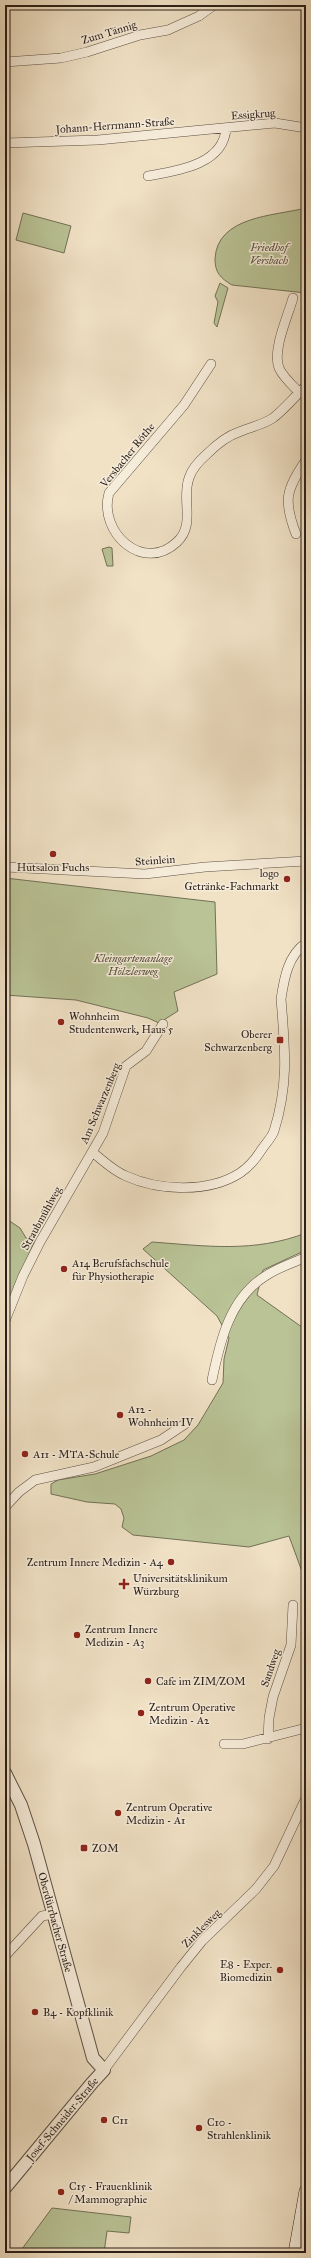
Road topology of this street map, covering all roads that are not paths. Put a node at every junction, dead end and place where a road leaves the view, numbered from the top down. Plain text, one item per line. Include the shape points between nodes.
1 (214, 5) edge
2 (204, 9) edge
3 (5, 62) edge
4 (226, 128) junction
5 (306, 128) edge
6 (5, 143) edge
7 (148, 176) dead end
8 (293, 298) dead end
9 (211, 364) dead end
10 (306, 386) edge
11 (299, 392) junction
12 (306, 460) edge
13 (296, 534) dead end
14 (306, 862) edge
15 (5, 867) edge
16 (306, 943) edge
17 (163, 1024) dead end
18 (92, 1152) junction
19 (306, 1257) edge
20 (5, 1321) edge
21 (212, 1380) dead end
22 (185, 1424) dead end
23 (5, 1507) edge
24 (293, 1605) dead end
25 (306, 1728) edge
26 (268, 1739) junction
27 (224, 1744) dead end
28 (6, 1778) edge
29 (306, 1798) edge
30 (54, 1914) junction
31 (5, 1956) edge
32 (104, 2070) junction
33 (5, 2188) edge
34 (306, 2191) edge
35 (295, 2253) edge

1 - 2 street, Zum Tännig
2 - 3 street, Zum Tännig via 168,30 140,35 87,52 61,58
4 - 5 street, Essigkrug via 274,123
4 - 6 street, Johann-Herrmann-Straße via 98,140
4 - 7 street via 217,149 203,161 183,169
8 - 11 street via 279,346 278,360 285,377
9 - 11 street, Versbacher Röthe via 184,405 109,493 109,519 120,541 131,548 151,552 176,543 187,524 188,483 196,465 225,439 274,417
10 - 11 street, Versbacher Röthe
12 - 13 street via 292,481 286,499 289,517
14 - 15 street, Steinlein via 145,874
16 - 18 street, Am Schwarzenberg via 295,952 283,986 281,999 285,1079 284,1093 273,1133 257,1157 241,1173 222,1181 195,1187 147,1184 110,1168
17 - 18 street, Am Schwarzenberg via 146,1051 126,1066 103,1133
18 - 20 street, Straubmühlweg via 23,1276
19 - 21 street via 255,1283 228,1320 219,1343
22 - 23 street via 161,1440 94,1468 35,1480
24 - 26 street, Sandweg via 291,1644 273,1696
25 - 26 street
26 - 27 street via 243,1744
28 - 30 street, Oberdürrbacher Straße via 31,1834
29 - 32 street, Zinklesweg via 274,1866 256,1888 202,1941
30 - 31 street via 42,1916
30 - 32 street, Oberdürrbacher Straße via 93,2058
32 - 33 street, Josef-Schneider-Straße
34 - 35 main road

